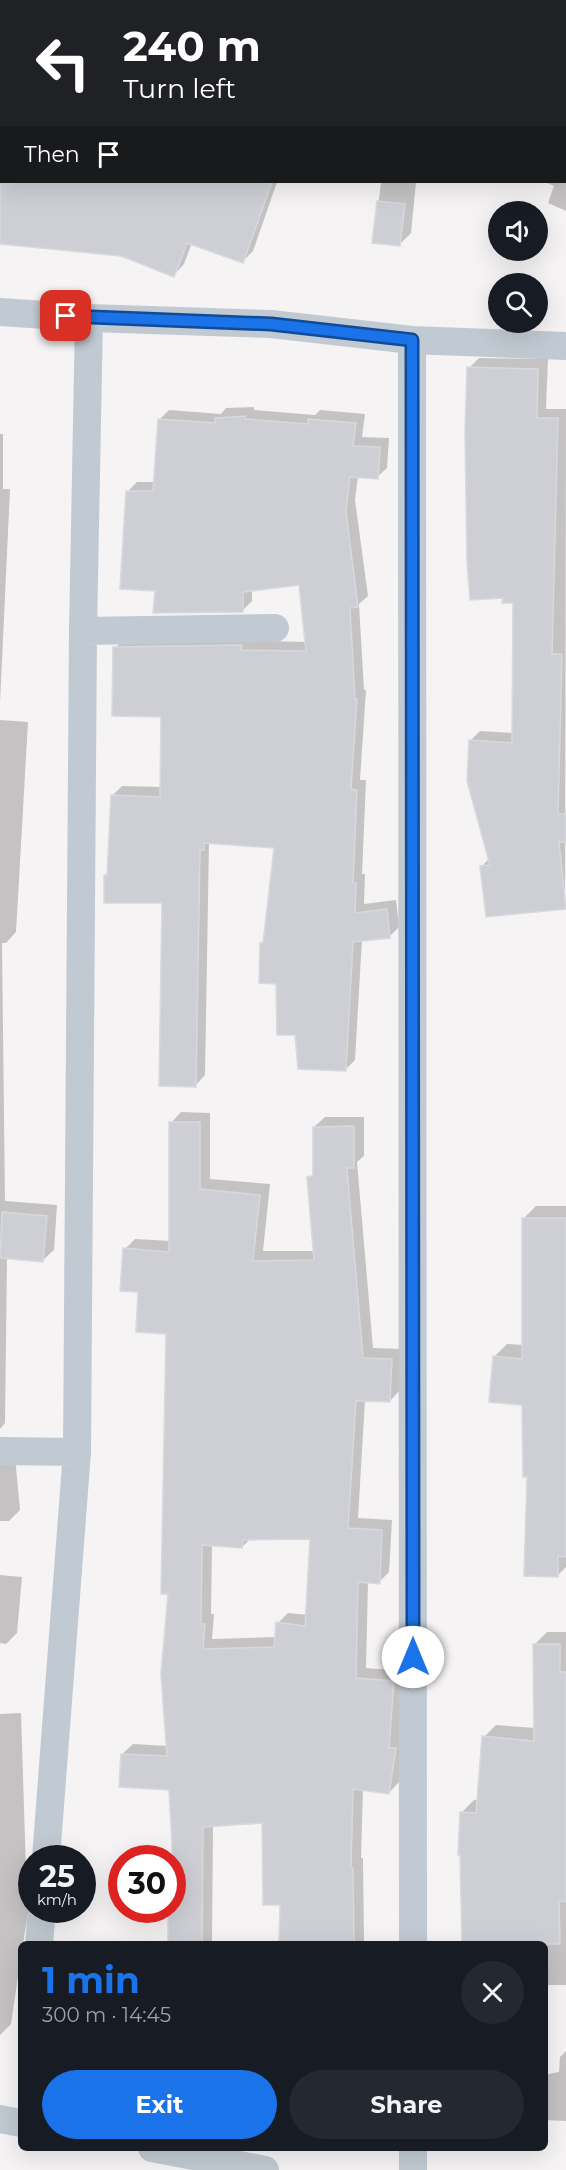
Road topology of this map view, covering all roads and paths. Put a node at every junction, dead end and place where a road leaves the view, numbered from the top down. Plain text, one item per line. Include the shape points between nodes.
1 (0, 312) edge
2 (88, 318) junction
3 (412, 340) junction
4 (566, 346) edge
5 (275, 628) dead end
6 (83, 631) junction
7 (0, 1451) edge
8 (78, 1452) junction
9 (47, 1845) edge
10 (41, 1923) edge
11 (39, 1941) edge
12 (413, 1941) edge
13 (0, 2119) edge
14 (18, 2122) edge
15 (167, 2151) edge
16 (413, 2151) edge
17 (265, 2170) edge
18 (413, 2170) edge

1 - 2 street
2 - 3 street via 271,324
2 - 6 street
3 - 4 street
3 - 12 street
5 - 6 street
6 - 8 street
7 - 8 street
8 - 9 street
10 - 11 street
13 - 14 street
15 - 17 street
16 - 18 street

